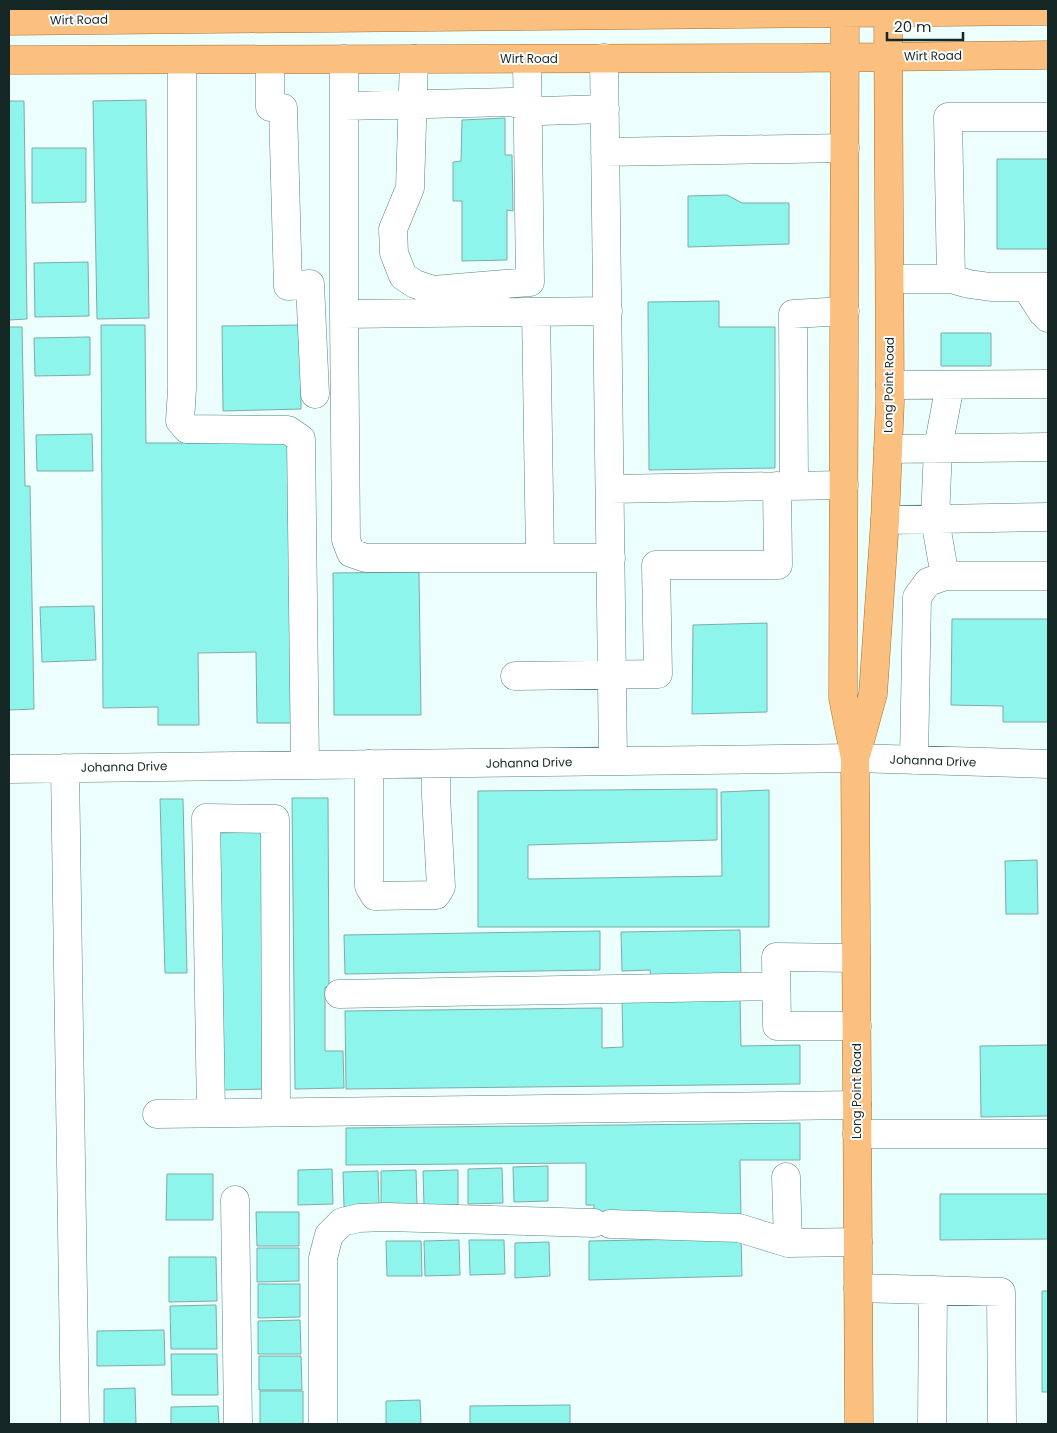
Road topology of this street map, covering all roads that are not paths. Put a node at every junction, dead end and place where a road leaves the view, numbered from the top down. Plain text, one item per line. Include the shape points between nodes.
1 (845, 11) edge
2 (888, 11) edge
3 (1048, 11) edge
4 (525, 12) edge
5 (755, 12) edge
6 (345, 13) edge
7 (9, 21) edge
8 (1048, 55) edge
9 (889, 57) junction
10 (604, 58) junction
11 (846, 58) junction
12 (344, 59) junction
13 (414, 59) junction
14 (527, 59) junction
15 (9, 60) edge
16 (182, 60) junction
17 (270, 60) junction
18 (413, 104) junction
19 (344, 106) junction
20 (527, 108) junction
21 (605, 109) junction
22 (1048, 118) edge
23 (845, 148) junction
24 (606, 152) junction
25 (951, 278) junction
26 (890, 279) junction
27 (1037, 287) edge
28 (608, 311) junction
29 (845, 311) junction
30 (536, 312) junction
31 (344, 314) junction
32 (1048, 318) edge
33 (1048, 384) edge
34 (890, 385) junction
35 (950, 385) junction
36 (315, 394) dead end
37 (1048, 447) edge
38 (938, 448) junction
39 (888, 449) junction
40 (844, 485) junction
41 (786, 486) junction
42 (610, 489) junction
43 (1048, 517) edge
44 (885, 520) junction
45 (935, 520) junction
46 (540, 558) junction
47 (610, 558) junction
48 (945, 576) junction
49 (1048, 576) edge
50 (880, 597) junction
51 (917, 597) junction
52 (612, 675) junction
53 (515, 676) dead end
54 (855, 758) junction
55 (914, 760) junction
56 (613, 762) junction
57 (369, 764) junction
58 (436, 764) junction
59 (1048, 764) edge
60 (305, 765) junction
61 (65, 768) junction
62 (9, 770) edge
63 (856, 958) junction
64 (776, 986) junction
65 (339, 994) dead end
66 (856, 1026) junction
67 (857, 1105) junction
68 (276, 1112) junction
69 (211, 1113) junction
70 (157, 1114) dead end
71 (856, 1134) junction
72 (1048, 1134) edge
73 (786, 1177) dead end
74 (235, 1200) dead end
75 (858, 1242) junction
76 (788, 1243) junction
77 (858, 1288) junction
78 (933, 1290) junction
79 (75, 1424) edge
80 (238, 1424) edge
81 (323, 1424) edge
82 (859, 1424) edge
83 (932, 1424) edge
84 (1002, 1424) edge

1 - 2 main road, Wirt Road
1 - 5 main road, Wirt Road
1 - 11 main road, Long Point Road
2 - 3 main road, Wirt Road
2 - 9 main road, Long Point Road
4 - 5 main road, Wirt Road
4 - 6 main road, Wirt Road
6 - 7 main road, Wirt Road
6 - 12 main road
8 - 9 main road, Wirt Road
9 - 11 main road, Wirt Road
9 - 26 main road, Long Point Road
10 - 11 main road, Wirt Road
10 - 14 main road, Wirt Road
10 - 21 street
11 - 23 main road, Long Point Road
12 - 13 main road, Wirt Road
12 - 17 main road, Wirt Road
12 - 19 street
13 - 14 main road, Wirt Road
13 - 18 street
14 - 20 street
15 - 16 main road, Wirt Road
16 - 17 main road, Wirt Road
16 - 60 street via 180,421 187,429 288,430 301,438
17 - 36 street via 270,107 283,108 288,286 310,284
18 - 19 street
18 - 20 street via 512,102
18 - 20 street via 410,188 393,229 394,253 403,276 433,290 530,282
19 - 31 street
20 - 21 street via 541,111
21 - 24 street
22 - 25 street via 948,118
23 - 24 street
23 - 29 main road, Long Point Road
24 - 28 street
25 - 26 street
25 - 27 street via 991,287
26 - 34 main road, Long Point Road
27 - 32 street via 1042,312
28 - 30 street
28 - 42 street
29 - 40 main road, Long Point Road
29 - 41 street via 793,314
30 - 31 street
30 - 46 street
31 - 46 street via 346,540 351,553 366,558
33 - 35 street
34 - 35 street
34 - 39 main road, Long Point Road
35 - 38 street
37 - 38 street
38 - 39 street
38 - 45 street
39 - 44 main road, Long Point Road
40 - 41 street
40 - 54 main road, Long Point Road via 843,698
41 - 42 street
41 - 52 street via 778,565 656,565 658,674
42 - 47 street
43 - 45 street
44 - 45 street
44 - 50 main road, Long Point Road
45 - 48 street
46 - 47 street
47 - 52 street
48 - 49 street
48 - 51 street via 928,582
50 - 51 street
50 - 54 main road, Long Point Road via 873,694
51 - 55 street
52 - 53 street
52 - 56 street
54 - 55 street, Johanna Drive
54 - 56 street, Johanna Drive
54 - 63 main road, Long Point Road
55 - 59 street, Johanna Drive
56 - 58 street, Johanna Drive
57 - 58 street, Johanna Drive
57 - 58 street via 369,886 375,896 436,895 441,887
57 - 60 street, Johanna Drive
60 - 61 street, Johanna Drive
61 - 62 street, Johanna Drive
61 - 79 street
63 - 64 street via 776,957
63 - 66 main road, Long Point Road
64 - 65 street
64 - 66 street via 777,1026
66 - 67 main road, Long Point Road
67 - 68 street
67 - 71 main road, Long Point Road
68 - 69 street
68 - 69 street via 275,819 206,818
69 - 70 street
71 - 72 street
71 - 75 main road, Long Point Road
73 - 76 street
74 - 80 street
75 - 76 street
75 - 77 main road, Long Point Road
76 - 81 street via 740,1228 386,1218 342,1222 329,1235 323,1258
77 - 78 street
77 - 82 main road, Long Point Road
78 - 83 street
78 - 84 street via 1001,1292

